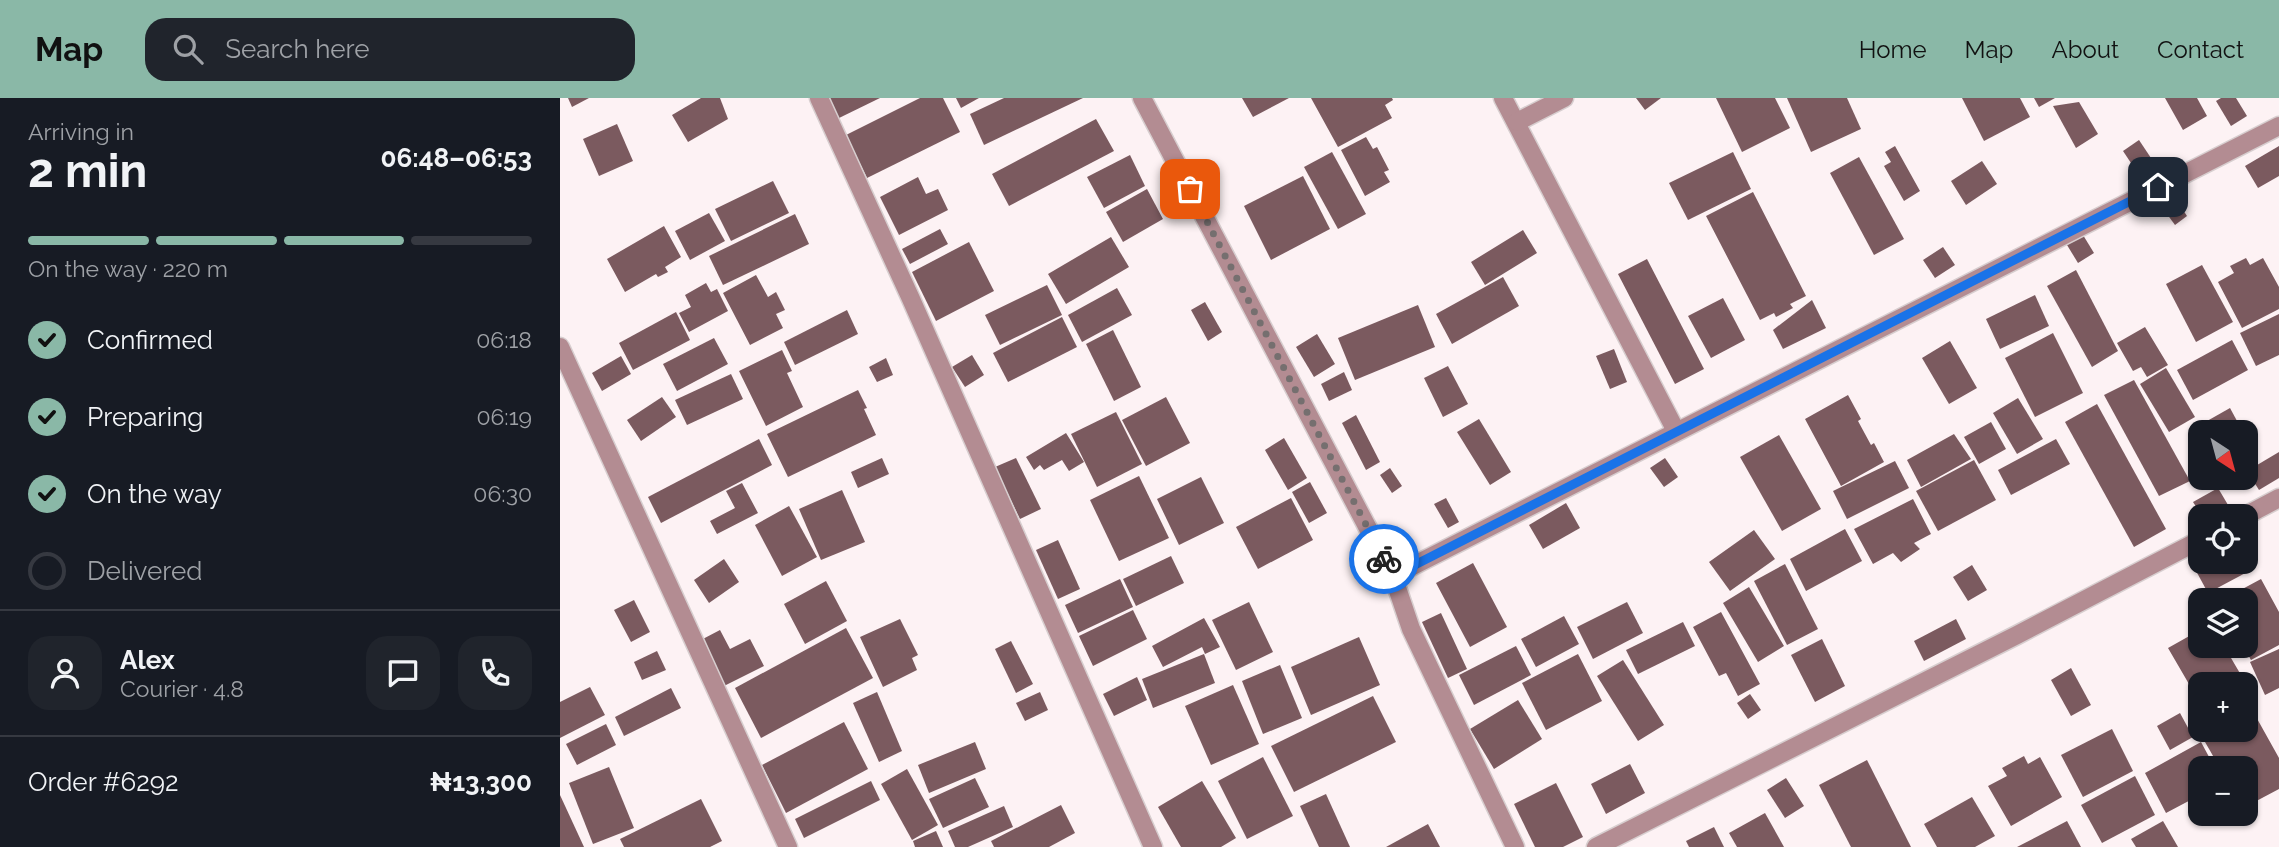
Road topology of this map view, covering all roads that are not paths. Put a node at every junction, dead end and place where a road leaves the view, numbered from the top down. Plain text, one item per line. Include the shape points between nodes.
1 (819, 98) edge
2 (1142, 98) edge
3 (1503, 98) edge
4 (1564, 98) edge
5 (1517, 122) junction
6 (2279, 126) edge
7 (560, 347) edge
8 (1676, 431) junction
9 (2279, 498) edge
10 (2258, 509) edge
11 (2188, 546) edge
12 (1393, 576) junction
13 (788, 847) edge
14 (1153, 847) edge
15 (1515, 847) edge
16 (1595, 847) edge

1 - 14 street
2 - 12 street
3 - 5 street
4 - 5 street
5 - 8 street
6 - 8 street
7 - 13 street
8 - 12 street
9 - 10 street
11 - 16 street
12 - 15 street via 1410,629

